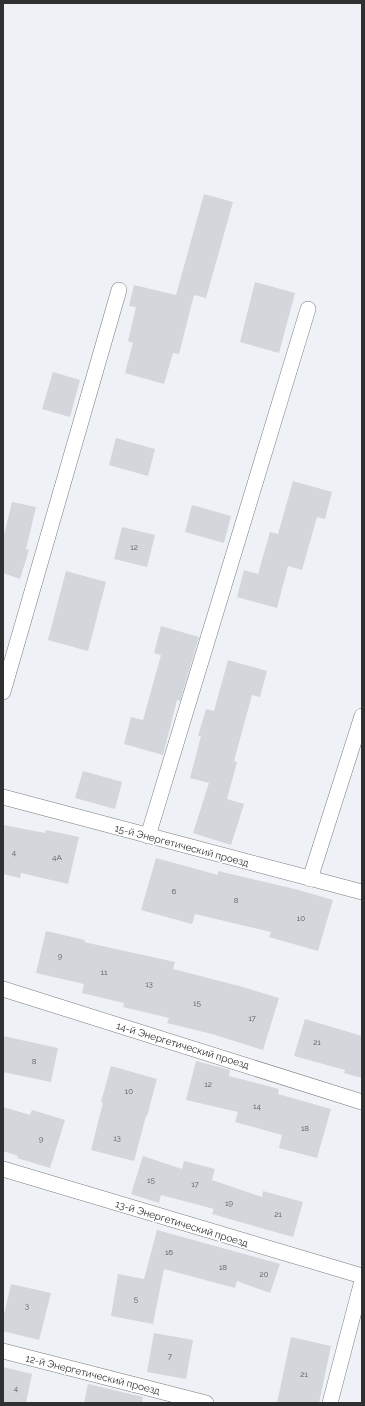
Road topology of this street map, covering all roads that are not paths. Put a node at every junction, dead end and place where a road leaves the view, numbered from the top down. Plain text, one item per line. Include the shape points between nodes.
1 (119, 290) dead end
2 (308, 309) dead end
3 (3, 692) edge
4 (362, 716) edge
5 (3, 797) edge
6 (148, 836) junction
7 (310, 879) junction
8 (362, 892) edge
9 (3, 989) edge
10 (362, 1102) edge
11 (3, 1169) edge
12 (362, 1276) edge
13 (362, 1281) edge
14 (3, 1351) edge
15 (206, 1403) edge
16 (330, 1403) edge

1 - 3 street
2 - 6 street
4 - 7 street
5 - 6 street, 15-й Энергетический проезд
6 - 7 street, 15-й Энергетический проезд
7 - 8 street, 15-й Энергетический проезд
9 - 10 street, 14-й Энергетический проезд
11 - 12 street, 13-й Энергетический проезд
13 - 16 street
14 - 15 street, 12-й Энергетический проезд

